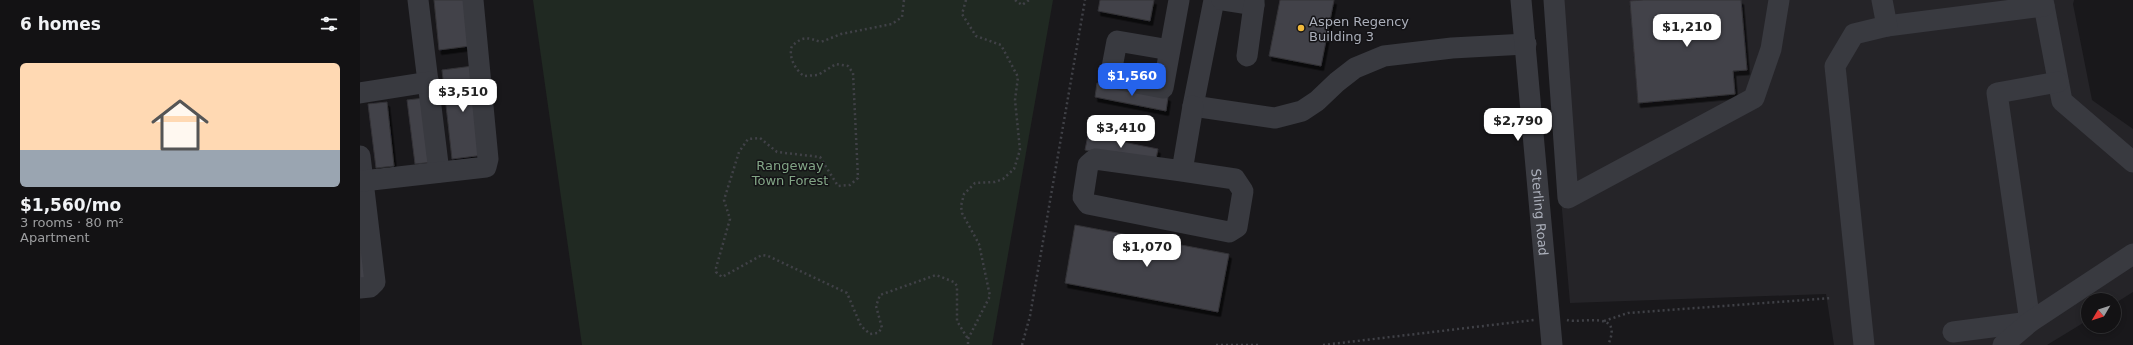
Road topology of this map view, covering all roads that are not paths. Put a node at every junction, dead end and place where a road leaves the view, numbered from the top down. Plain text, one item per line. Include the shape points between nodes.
1 (418, 0) edge
2 (473, 0) edge
3 (1179, 0) edge
4 (1214, 0) edge
5 (1222, 0) edge
6 (1521, 0) edge
7 (1554, 0) edge
8 (1779, 0) edge
9 (1882, 0) edge
10 (1254, 3) edge
11 (2044, 3) edge
12 (1886, 26) junction
13 (1526, 44) junction
14 (1170, 50) dead end
15 (1247, 56) dead end
16 (429, 82) junction
17 (2058, 82) junction
18 (360, 93) edge
19 (1193, 106) junction
20 (360, 156) edge
21 (2133, 162) edge
22 (1182, 171) junction
23 (439, 172) junction
24 (363, 181) junction
25 (2133, 254) edge
26 (360, 288) edge
27 (2030, 322) junction
28 (1953, 332) dead end
29 (1552, 345) edge
30 (1864, 345) edge
31 (2003, 345) edge

1 - 16 street
2 - 23 street via 488,159 486,167
3 - 14 street
4 - 19 street
5 - 10 street
6 - 13 street, Sterling Road
7 - 8 street via 1568,198 1754,98 1771,49
9 - 12 street
10 - 15 street
11 - 12 street
11 - 17 street
12 - 30 street via 1854,34 1835,66
13 - 19 street via 1452,48 1384,56 1355,68 1302,111 1275,118
13 - 29 street, Sterling Road
16 - 18 street
16 - 23 street
17 - 21 street via 2062,100
17 - 27 street via 1997,93
19 - 22 street
20 - 24 street
22 - 22 street via 1235,179 1242,191 1237,227 1229,232 1088,204 1083,197 1088,166 1095,159
23 - 24 street
24 - 26 street via 374,282 370,287
25 - 27 street
27 - 28 street
27 - 31 street

